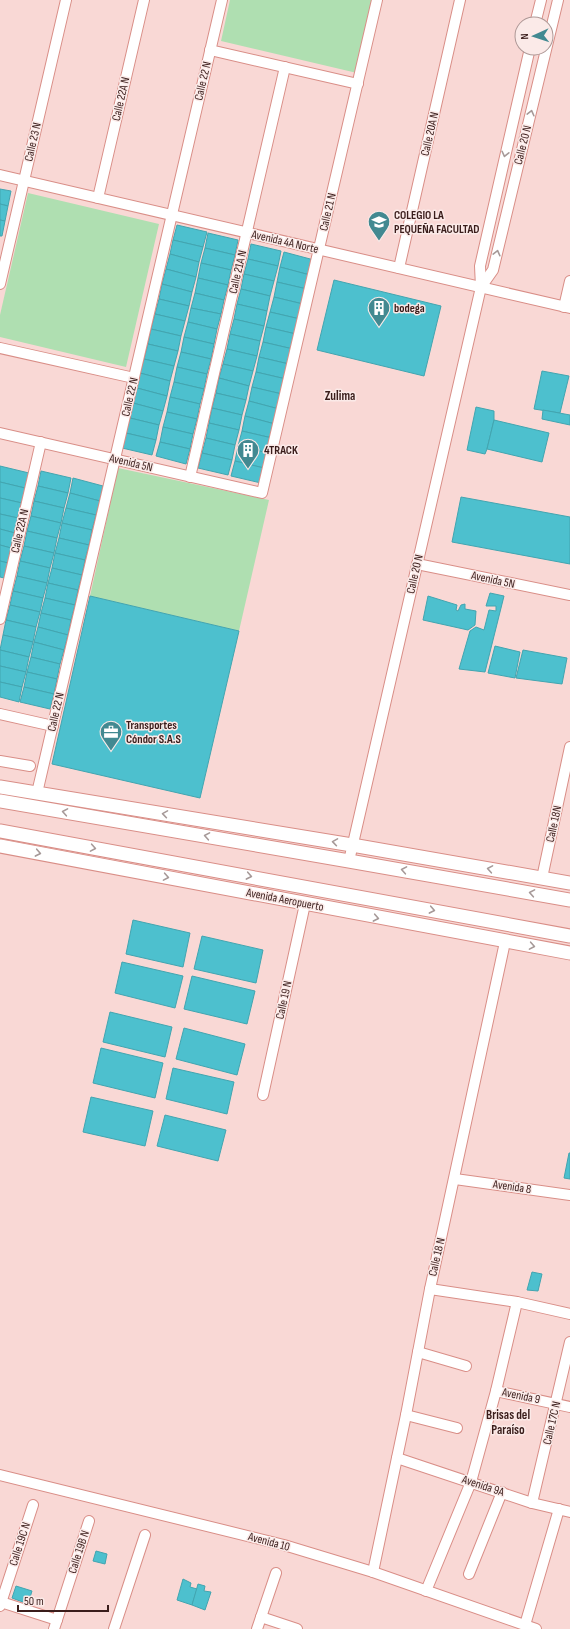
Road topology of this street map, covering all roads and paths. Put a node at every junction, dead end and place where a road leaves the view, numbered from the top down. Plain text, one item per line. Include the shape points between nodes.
1 (66, 0) edge
2 (144, 0) edge
3 (222, 0) edge
4 (377, 0) edge
5 (460, 0) edge
6 (541, 0) edge
7 (558, 0) edge
8 (538, 16) edge
9 (210, 50) junction
10 (528, 56) edge
11 (285, 67) junction
12 (358, 84) junction
13 (0, 175) edge
14 (24, 181) junction
15 (98, 198) junction
16 (172, 215) junction
17 (247, 233) junction
18 (319, 250) junction
19 (399, 268) junction
20 (570, 281) edge
21 (0, 284) edge
22 (481, 287) junction
23 (567, 307) edge
24 (0, 348) edge
25 (134, 378) junction
26 (0, 433) edge
27 (41, 442) junction
28 (115, 459) junction
29 (190, 477) junction
30 (262, 493) joint
31 (417, 564) junction
32 (570, 596) edge
33 (0, 619) edge
34 (0, 714) edge
35 (53, 726) junction
36 (570, 747) edge
37 (0, 761) edge
38 (30, 766) dead end
39 (0, 787) edge
40 (37, 793) junction
41 (0, 801) edge
42 (229, 825) junction
43 (0, 831) edge
44 (227, 840) junction
45 (352, 845) junction
46 (0, 846) edge
47 (349, 860) junction
48 (228, 872) junction
49 (542, 878) junction
50 (570, 883) edge
51 (204, 884) junction
52 (360, 897) junction
53 (570, 900) edge
54 (304, 904) junction
55 (357, 914) junction
56 (570, 936) edge
57 (506, 942) junction
58 (570, 953) edge
59 (263, 1095) dead end
60 (455, 1179) junction
61 (570, 1195) edge
62 (430, 1289) junction
63 (517, 1302) junction
64 (570, 1314) edge
65 (570, 1342) edge
66 (418, 1352) junction
67 (466, 1366) dead end
68 (496, 1390) junction
69 (556, 1403) junction
70 (570, 1406) edge
71 (406, 1415) junction
72 (457, 1428) dead end
73 (398, 1458) junction
74 (0, 1475) edge
75 (471, 1482) junction
76 (502, 1492) junction
77 (532, 1503) junction
78 (33, 1505) dead end
79 (559, 1509) junction
80 (570, 1512) edge
81 (88, 1521) dead end
82 (145, 1535) dead end
83 (373, 1572) junction
84 (276, 1573) dead end
85 (469, 1574) dead end
86 (426, 1591) junction
87 (1, 1604) edge
88 (261, 1617) junction
89 (55, 1624) edge
90 (532, 1628) edge
91 (114, 1629) edge
92 (257, 1629) edge
93 (297, 1629) edge

1 - 14 street, Calle 23 N
2 - 15 street, Calle 22A N
3 - 9 street, Calle 22 N
4 - 12 street, Calle 21 N
5 - 19 street, Calle 20A N
6 - 8 street
22 -> 7 street, Calle 20 N via 493,270
9 - 11 street
9 - 16 street, Calle 22 N
10 -> 22 street, Calle 20 N via 480,266
11 - 12 street
11 - 17 street, Calle 21A N
12 - 18 street, Calle 21 N
13 - 14 street, Avenida 4A Norte
14 - 15 street, Avenida 4A Norte
14 - 21 street, Calle 23 N
15 - 16 street, Avenida 4A Norte
16 - 17 street, Avenida 4A Norte
16 - 25 street, Calle 22 N
17 - 18 street, Avenida 4A Norte
17 - 29 street, Calle 21A N
18 - 19 street, Avenida 4A Norte
18 - 30 street, Calle 21 N
19 - 22 street, Avenida 4A Norte
20 - 23 street
22 - 23 street, Avenida 4A Norte
22 - 31 street, Calle 20 N
24 - 25 street
25 - 28 street, Calle 22 N
26 - 27 street, Avenida 5N
27 - 28 street, Avenida 5N
27 - 33 street, Calle 22A N
28 - 29 street, Avenida 5N
28 - 35 street, Calle 22 N
29 - 30 street, Avenida 5N
31 - 32 street, Avenida 5N
31 - 45 street, Calle 20 N
34 - 35 street
35 - 40 street, Calle 22 N
36 - 49 street, Calle 18N
37 - 38 street
39 - 40 main road
42 -> 40 main road
44 -> 41 main road
42 - 44 main road
45 -> 42 main road
43 -> 48 main road, Avenida Aeropuerto
44 - 47 main road
45 - 47 street, Calle 20 N
49 -> 45 main road
46 -> 51 main road, Avenida Aeropuerto
53 -> 47 main road
48 - 51 main road
48 -> 52 main road, Avenida Aeropuerto
49 - 50 main road
51 - 54 main road, Avenida Aeropuerto
52 - 55 main road
52 -> 56 main road, Avenida Aeropuerto
54 - 55 main road, Avenida Aeropuerto
54 - 59 street, Calle 19 N
55 -> 57 main road, Avenida Aeropuerto
57 -> 58 main road, Avenida Aeropuerto
57 - 60 street, Calle 18 N
60 - 61 street, Avenida 8
60 - 62 street, Calle 18 N
62 - 63 street
62 - 66 street, Calle 18 N
63 - 64 street
63 - 68 street
65 - 69 street, Calle 17C N
66 - 67 street
66 - 71 street, Calle 18 N
68 - 69 street, Avenida 9
68 - 75 street
69 - 70 street, Avenida 9
69 - 77 street, Calle 17C N
71 - 72 street
71 - 73 street, Calle 18 N
73 - 75 street, Avenida 9A
73 - 83 street, Calle 18 N
74 - 83 street, Avenida 10 via 284,1545
75 - 76 street, Avenida 9A
75 - 86 street
76 - 77 street, Avenida 9A
76 - 85 street
77 - 79 street, Avenida 9A
78 - 87 street, Calle 19C N
79 - 80 street, Avenida 9A
79 - 90 street
81 - 89 street, Calle 19B N
82 - 91 street
83 - 86 street, Avenida 10
84 - 88 street
86 - 90 street, Avenida 10
87 - 89 street
88 - 92 street
88 - 93 street

